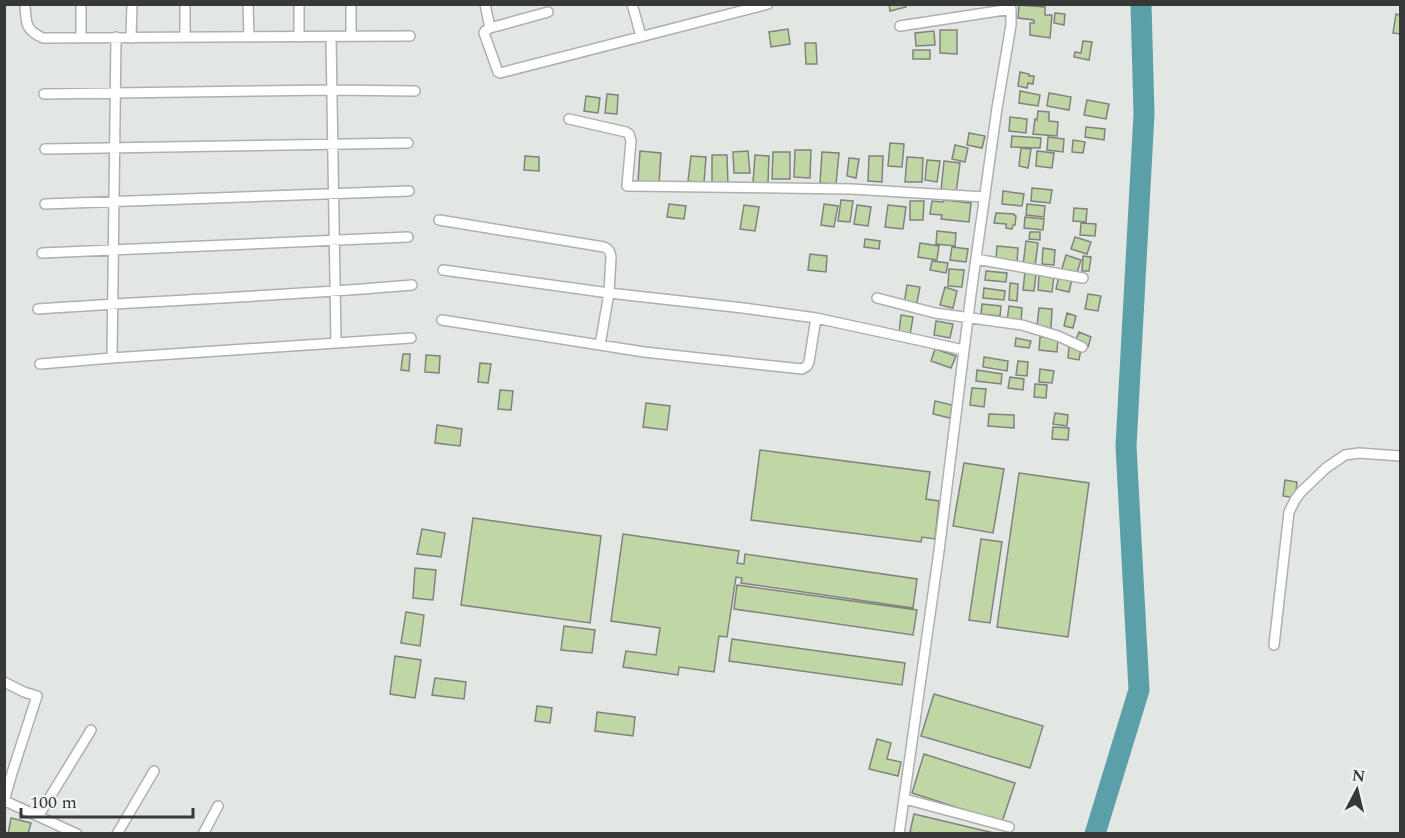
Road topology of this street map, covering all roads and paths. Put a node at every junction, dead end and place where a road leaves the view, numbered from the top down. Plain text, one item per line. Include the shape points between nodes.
1 (25, 4) edge
2 (81, 4) edge
3 (132, 4) edge
4 (185, 4) edge
5 (248, 4) edge
6 (299, 4) edge
7 (351, 4) edge
8 (485, 4) edge
9 (632, 4) edge
10 (768, 4) edge
11 (1010, 7) edge
12 (548, 12) dead end
13 (900, 26) dead end
14 (490, 28) junction
15 (331, 36) junction
16 (351, 36) junction
17 (410, 36) dead end
18 (640, 36) junction
19 (185, 37) junction
20 (249, 37) junction
21 (299, 37) junction
22 (81, 38) junction
23 (116, 38) junction
24 (131, 38) junction
25 (332, 90) junction
26 (415, 91) dead end
27 (115, 93) junction
28 (44, 94) dead end
29 (569, 119) dead end
30 (408, 143) dead end
31 (333, 144) junction
32 (114, 148) junction
33 (45, 149) dead end
34 (409, 191) dead end
35 (334, 194) junction
36 (985, 197) junction
37 (113, 202) junction
38 (45, 204) dead end
39 (439, 220) dead end
40 (408, 237) dead end
41 (334, 240) junction
42 (113, 250) junction
43 (42, 254) dead end
44 (976, 259) junction
45 (443, 270) dead end
46 (1083, 278) dead end
47 (412, 285) dead end
48 (336, 292) junction
49 (609, 293) junction
50 (877, 298) dead end
51 (112, 304) junction
52 (38, 309) dead end
53 (816, 318) junction
54 (968, 318) junction
55 (442, 320) dead end
56 (411, 338) dead end
57 (336, 343) junction
58 (600, 345) junction
59 (1082, 347) dead end
60 (964, 350) junction
61 (112, 358) junction
62 (40, 364) dead end
63 (1401, 456) edge
64 (1274, 645) dead end
65 (4, 682) edge
66 (91, 730) dead end
67 (154, 771) dead end
68 (8, 772) edge
69 (905, 799) junction
70 (5, 801) edge
71 (218, 806) dead end
72 (39, 815) junction
73 (1009, 827) dead end
74 (55, 829) edge
75 (77, 834) edge
76 (117, 834) edge
77 (203, 834) edge
78 (899, 834) edge

1 - 22 street via 26,23 31,32 43,38
2 - 22 street
3 - 24 street
4 - 19 street
5 - 20 street
6 - 21 street
7 - 16 street
8 - 14 street
9 - 18 street
10 - 18 street
11 - 13 street
11 - 36 street via 1011,25
12 - 14 street
14 - 18 street via 484,32 499,73
15 - 16 street
15 - 21 street
15 - 25 street
16 - 17 street
19 - 20 street
19 - 24 street
20 - 21 street
22 - 23 street
23 - 24 street
23 - 27 street
25 - 26 street
25 - 27 street
25 - 31 street
27 - 28 street
27 - 32 street
29 - 36 street via 629,134 627,186 851,189
30 - 31 street
31 - 32 street
31 - 35 street
32 - 33 street
32 - 37 street
34 - 35 street
35 - 37 street
35 - 41 street
36 - 44 street
37 - 38 street
37 - 42 street
39 - 49 street via 604,247 611,252
40 - 41 street
41 - 42 street
41 - 48 street
42 - 43 street
42 - 51 street
44 - 46 street
44 - 54 street
45 - 49 street
47 - 48 street
48 - 51 street
48 - 57 street
49 - 53 street
49 - 58 street
50 - 54 street
51 - 52 street
51 - 61 street
53 - 58 street via 809,362 802,369
53 - 60 street
54 - 59 street via 1044,330
54 - 60 street
55 - 58 street
56 - 57 street
57 - 61 street
60 - 69 street
61 - 62 street
63 - 64 street via 1345,455 1301,492 1289,512
65 - 68 street via 37,696
66 - 72 street
67 - 76 street
68 - 70 street
69 - 73 street
69 - 78 street
70 - 72 street
71 - 77 street
72 - 74 street
74 - 75 street

